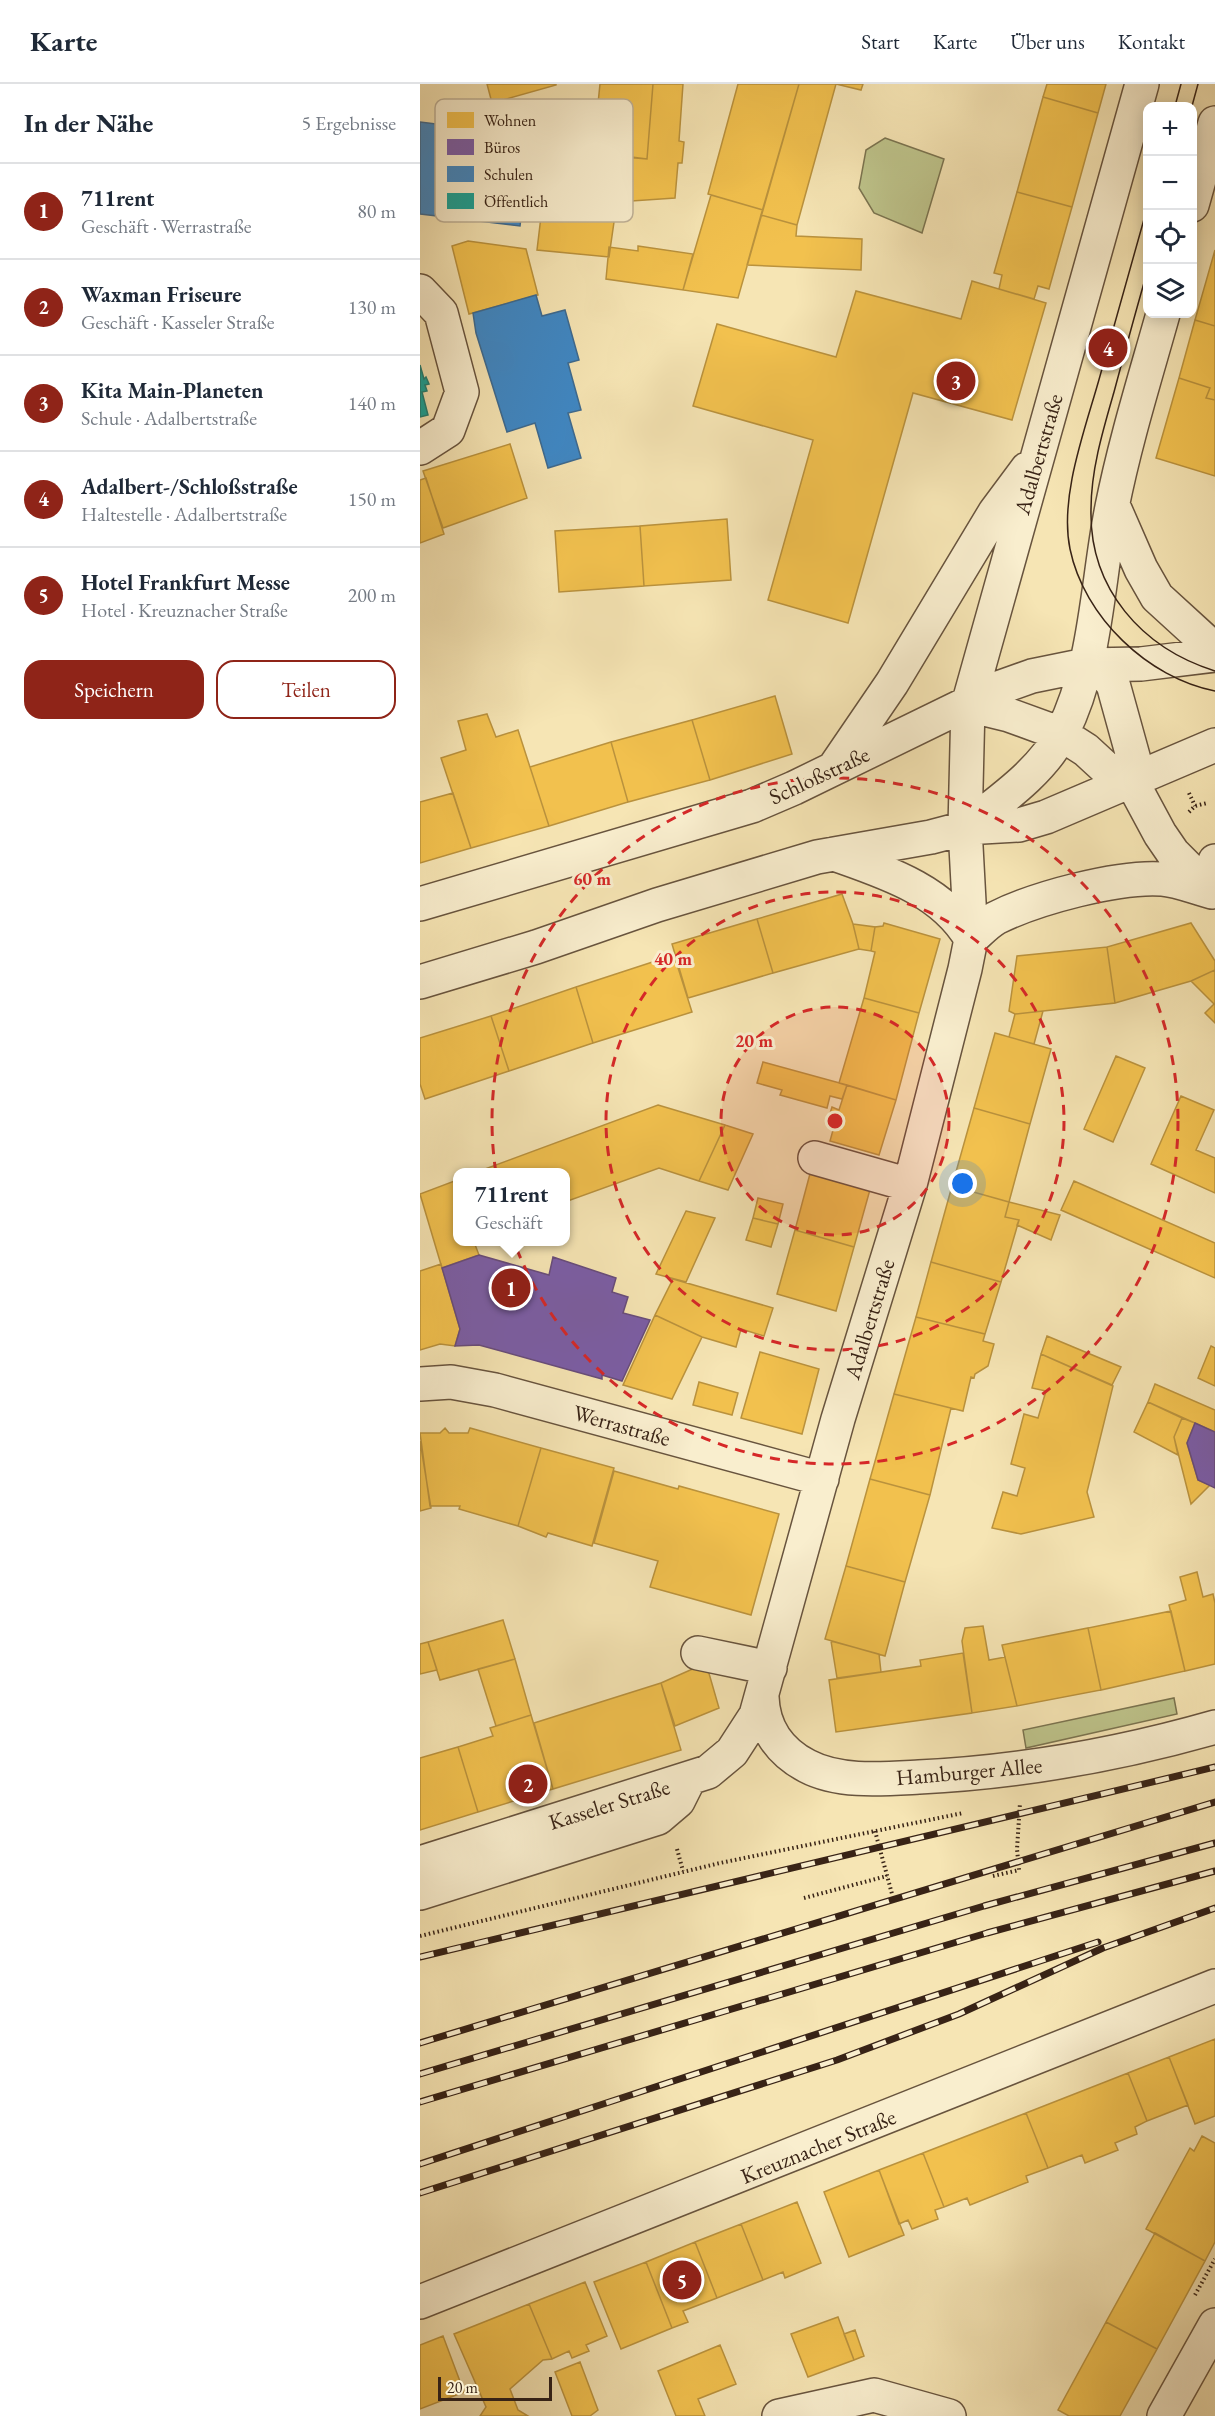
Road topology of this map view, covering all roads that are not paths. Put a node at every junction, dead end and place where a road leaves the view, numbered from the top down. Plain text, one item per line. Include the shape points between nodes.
1 (1142, 84) edge
2 (1215, 123) edge
3 (1197, 187) edge
4 (420, 291) edge
5 (1161, 318) edge
6 (420, 448) edge
7 (1038, 453) junction
8 (1113, 505) junction
9 (1215, 650) edge
10 (1215, 655) edge
11 (1086, 665) junction
12 (968, 705) junction
13 (1061, 734) junction
14 (1215, 745) edge
15 (834, 768) junction
16 (1132, 782) junction
17 (964, 828) junction
18 (833, 854) junction
19 (1214, 883) edge
20 (420, 904) edge
21 (971, 939) junction
22 (420, 982) edge
23 (815, 1158) dead end
24 (910, 1185) junction
25 (420, 1384) edge
26 (822, 1479) junction
27 (698, 1653) dead end
28 (766, 1683) junction
29 (1215, 1727) edge
30 (689, 1779) junction
31 (420, 1863) edge
32 (420, 1893) edge
33 (1215, 1986) edge
34 (420, 2302) edge
35 (1215, 2325) edge
36 (779, 2416) edge
37 (949, 2416) edge
38 (1164, 2416) edge

1 - 7 street, Adalbertstraße
2 - 3 street
4 - 6 street via 441,313 462,392 448,430
5 - 8 street
7 - 12 street, Adalbertstraße
7 - 15 street via 995,512 892,683
8 - 9 street via 1157,597
8 - 11 street
10 - 11 street, Schloßstraße via 1141,664
11 - 12 street, Schloßstraße via 1032,676
11 - 13 street
11 - 16 street via 1104,673 1113,684 1134,760
12 - 13 street
12 - 15 street, Schloßstraße
12 - 17 street, Adalbertstraße
13 - 16 street via 1111,773
13 - 17 street via 1040,764
14 - 16 street
15 - 20 street, Schloßstraße via 752,806
16 - 17 street via 1019,825
16 - 19 street via 1173,853
17 - 18 street
17 - 21 street, Adalbertstraße
18 - 21 street via 882,871 924,892 947,907
18 - 22 street via 657,905
19 - 21 street via 1164,879 1107,884 1037,902 996,918
21 - 24 street, Adalbertstraße
23 - 24 street
24 - 26 street, Adalbertstraße
25 - 26 street, Werrastraße via 451,1382 495,1390
26 - 28 street, Adalbertstraße
27 - 28 street
28 - 29 street, Hamburger Allee via 763,1710 771,1734 789,1755 816,1770 849,1777 881,1779 1016,1770 1117,1753
28 - 30 street, Kasseler Straße via 756,1715 732,1752 708,1772
30 - 31 street, Kasseler Straße
30 - 32 street via 678,1801 658,1818
33 - 34 street, Kreuznacher Straße
35 - 38 street
36 - 37 street via 874,2395

